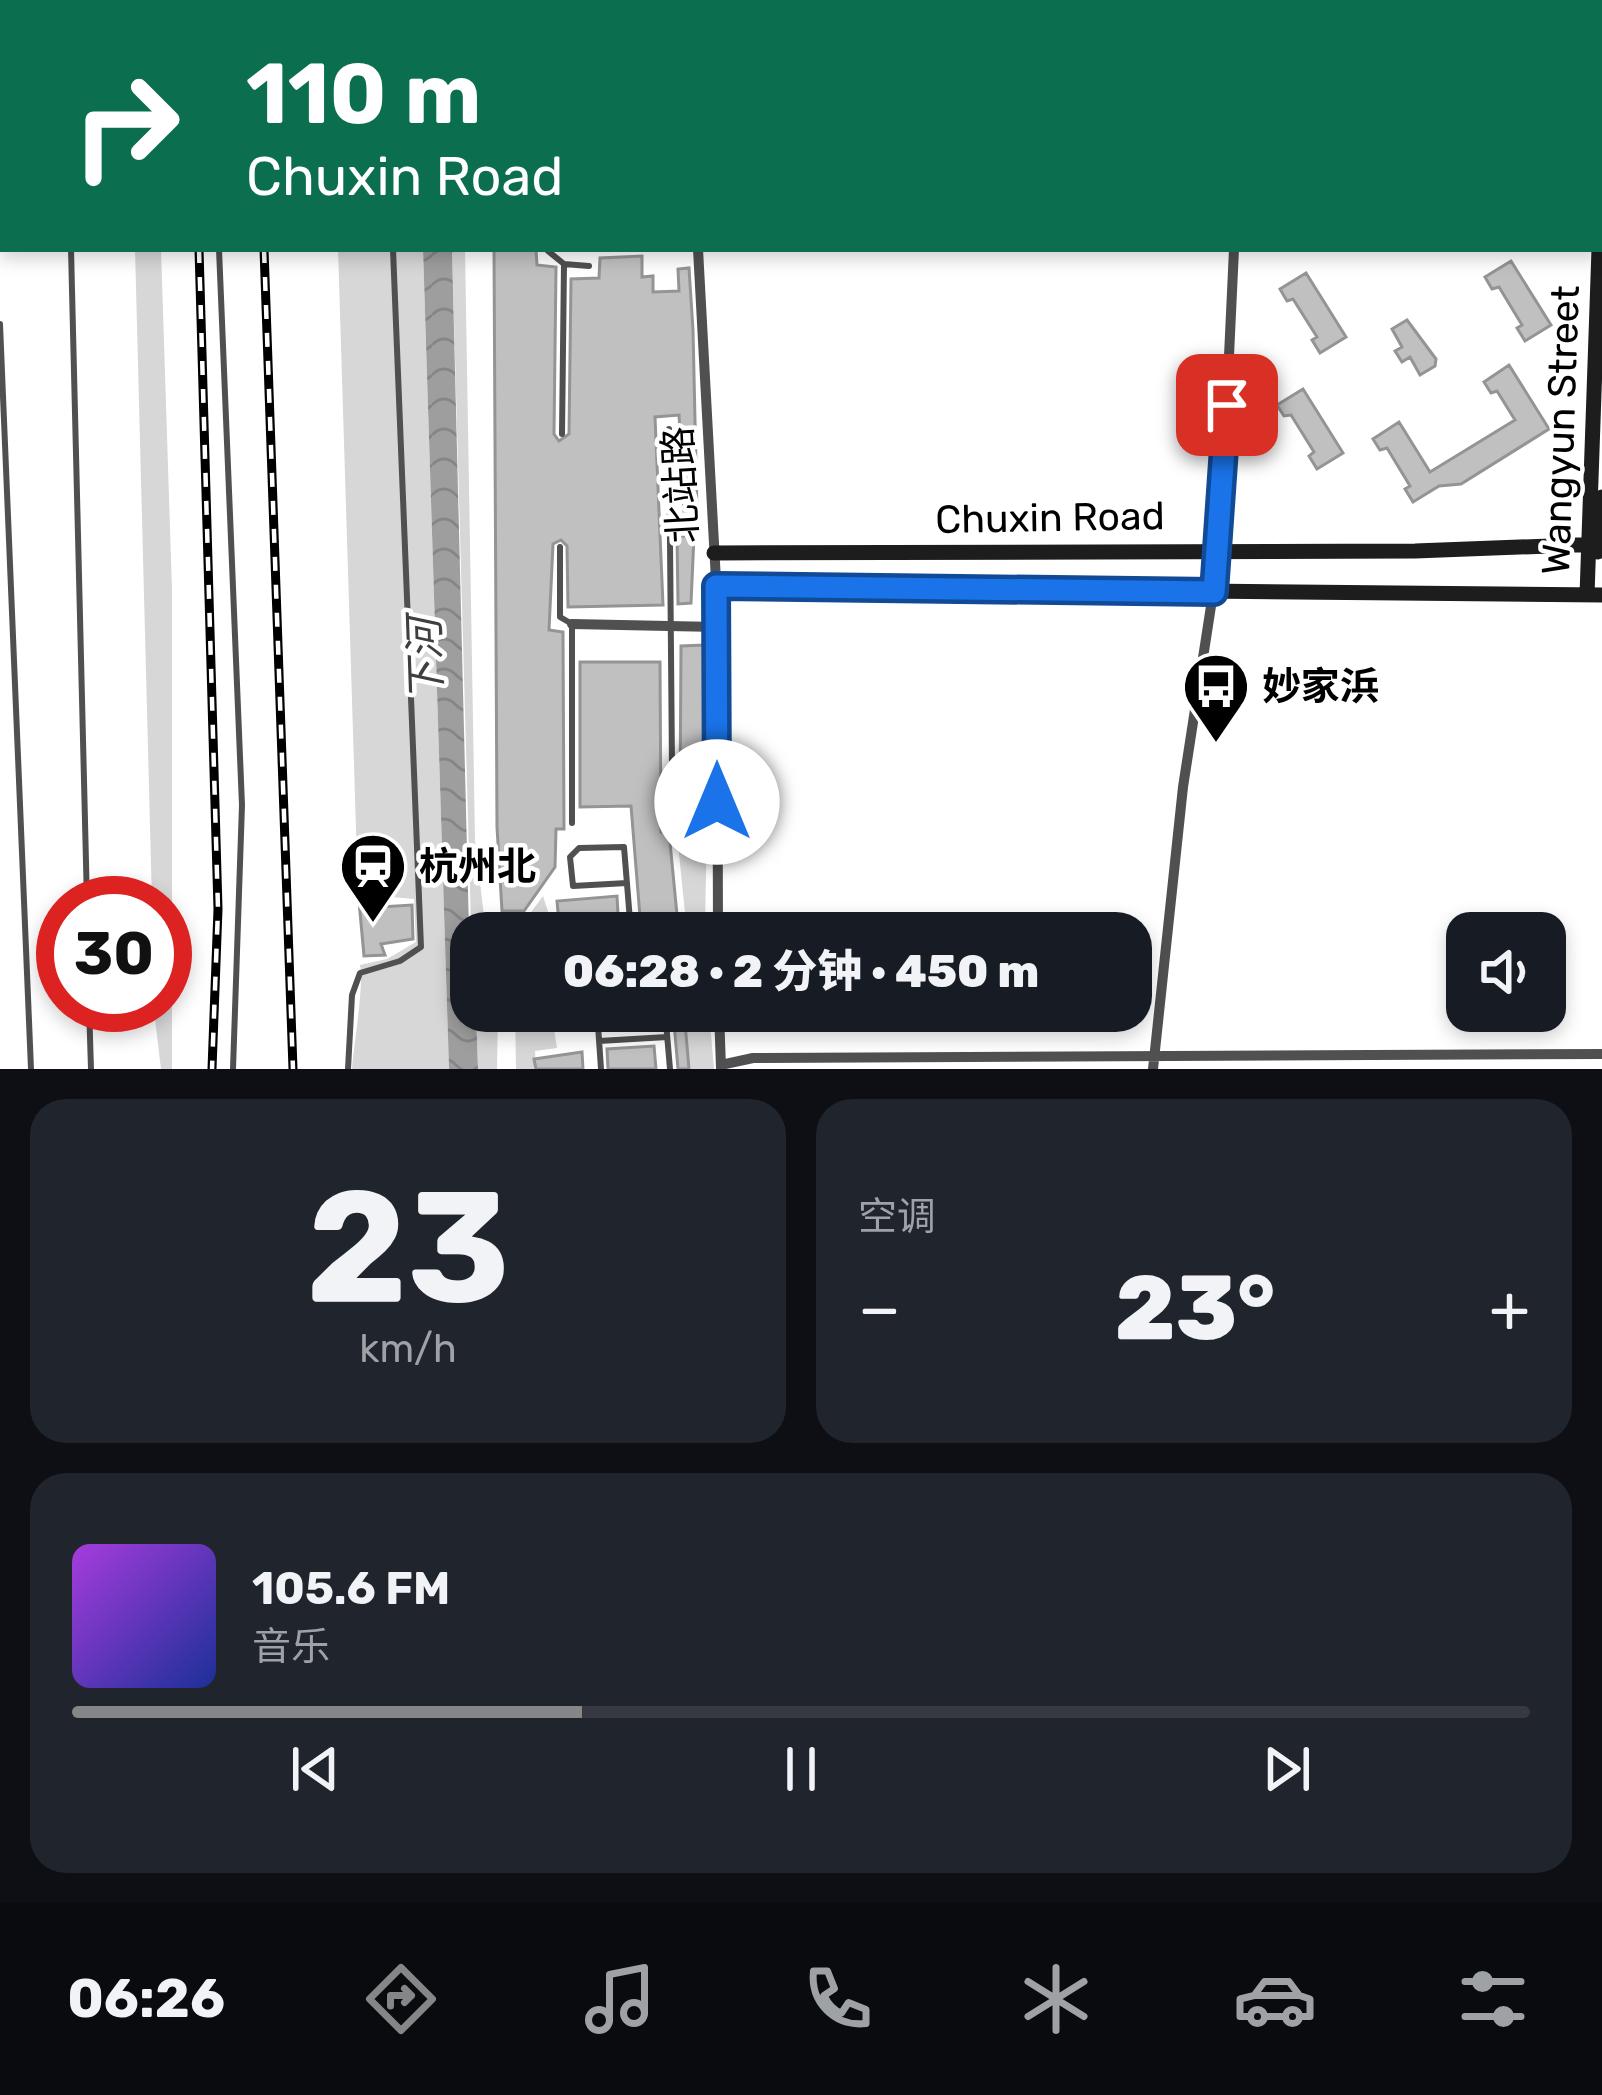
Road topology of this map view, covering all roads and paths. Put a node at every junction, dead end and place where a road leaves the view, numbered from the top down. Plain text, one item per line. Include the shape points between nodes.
1 (71, 252) edge
2 (219, 252) edge
3 (393, 252) edge
4 (549, 252) edge
5 (698, 252) edge
6 (1234, 252) edge
7 (1599, 252) edge
8 (564, 264) junction
9 (589, 266) dead end
10 (0, 324) edge
11 (669, 429) dead end
12 (562, 434) dead end
13 (1602, 497) edge
14 (1596, 545) edge
15 (560, 547) dead end
16 (1220, 548) junction
17 (714, 553) junction
18 (716, 586) junction
19 (1214, 592) junction
20 (1594, 595) edge
21 (572, 624) junction
22 (669, 626) junction
23 (717, 627) junction
24 (672, 765) dead end
25 (572, 823) dead end
26 (86, 876) edge
27 (627, 883) junction
28 (629, 912) edge
29 (718, 912) edge
30 (90, 1032) edge
31 (598, 1032) edge
32 (667, 1032) edge
33 (720, 1032) edge
34 (667, 1037) junction
35 (599, 1041) junction
36 (1602, 1054) edge
37 (1153, 1063) edge
38 (721, 1067) edge
39 (31, 1069) edge
40 (91, 1069) edge
41 (233, 1069) edge
42 (348, 1069) edge
43 (601, 1069) edge
44 (670, 1069) edge

1 - 26 lane
2 - 41 lane via 242,805
3 - 42 lane via 421,947 359,973
4 - 8 lane
5 - 17 street, 北站路
6 - 16 street
7 - 14 street, Wangyun Street
8 - 9 lane
8 - 12 lane
10 - 39 lane
11 - 22 lane
13 - 14 street, Wangyun Street
14 - 16 street, Chuxin Road
14 - 20 street, Wangyun Street
15 - 21 lane via 560,617
16 - 17 street, Chuxin Road
16 - 19 street
17 - 18 street, 北站路
18 - 19 street, Chuxin Road
18 - 23 street, 北站路
19 - 20 street, Chuxin Road
19 - 37 street
21 - 22 street
21 - 25 lane
22 - 23 street
22 - 24 lane
23 - 29 street, 北站路
27 - 27 lane via 624,847 579,848 570,857 573,886
27 - 28 lane
30 - 40 lane
31 - 35 lane
32 - 34 lane
33 - 38 street
34 - 35 lane
34 - 44 lane
35 - 43 lane
36 - 37 street
37 - 38 street via 753,1058

